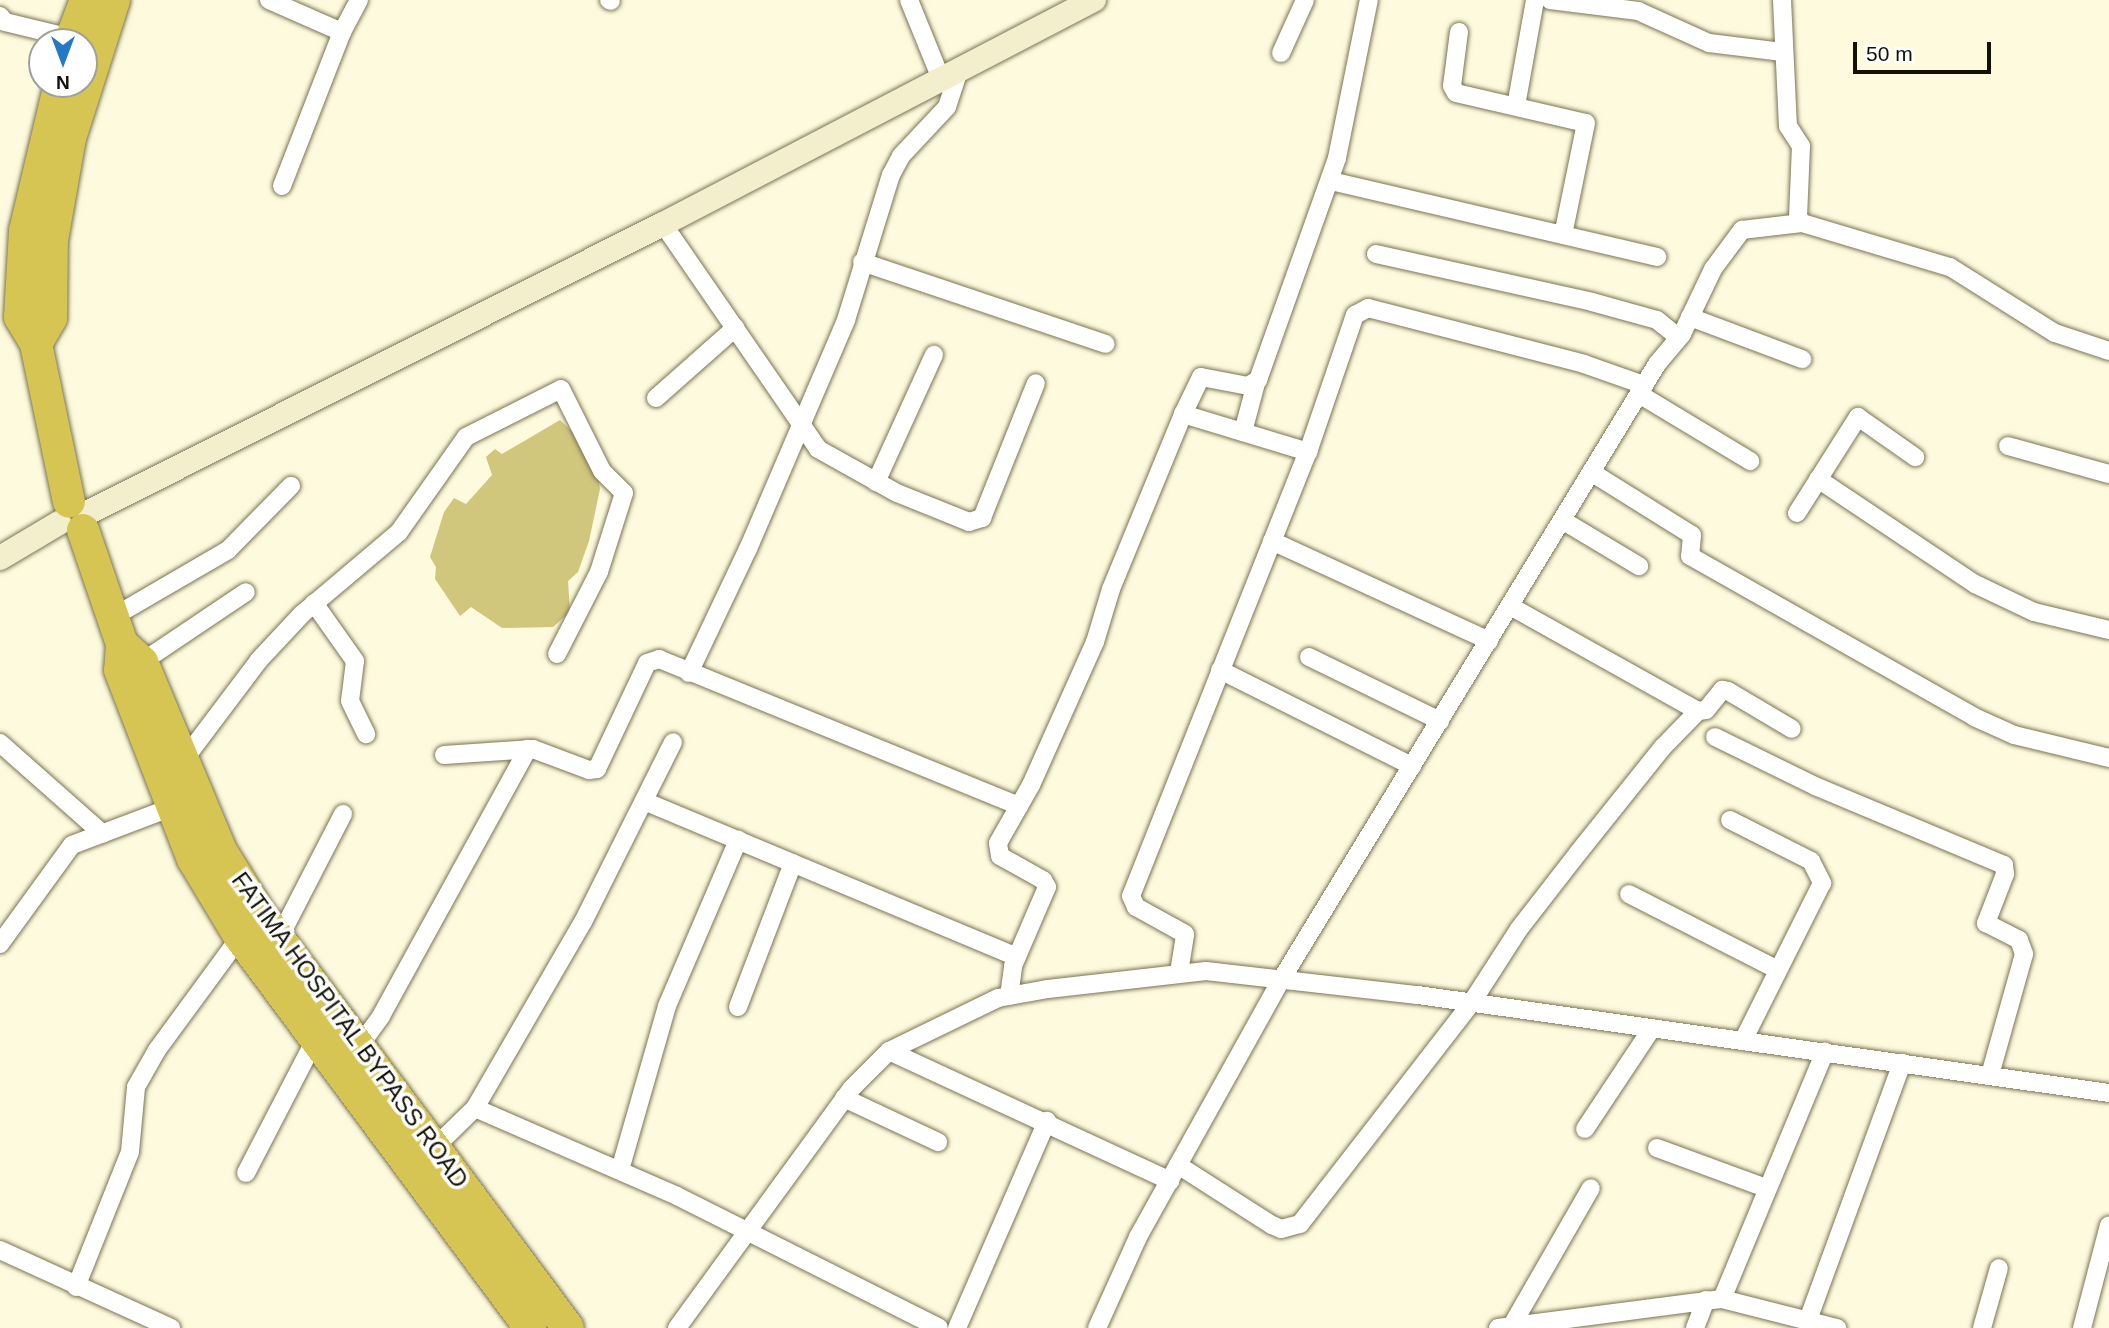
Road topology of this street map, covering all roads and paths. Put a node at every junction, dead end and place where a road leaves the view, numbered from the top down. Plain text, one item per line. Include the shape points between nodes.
1 (4, 0) edge
2 (86, 0) edge
3 (114, 0) edge
4 (359, 0) edge
5 (909, 0) edge
6 (1094, 0) edge
7 (1305, 0) edge
8 (1369, 0) edge
9 (1535, 0) edge
10 (1550, 0) edge
11 (1782, 0) edge
12 (280, 2) edge
13 (0, 7) edge
14 (0, 16) edge
15 (28, 28) edge
16 (76, 28) edge
17 (342, 32) junction
18 (1458, 32) dead end
19 (1281, 52) dead end
20 (1782, 52) junction
21 (950, 74) junction
22 (57, 98) edge
23 (1516, 106) junction
24 (1331, 181) junction
25 (282, 186) dead end
26 (1802, 223) junction
27 (663, 224) junction
28 (1563, 235) junction
29 (1376, 254) dead end
30 (1657, 257) dead end
31 (862, 262) junction
32 (1690, 317) junction
33 (734, 327) junction
34 (1679, 338) junction
35 (36, 344) junction
36 (1107, 344) dead end
37 (2109, 351) edge
38 (934, 355) dead end
39 (1802, 359) dead end
40 (1036, 383) dead end
41 (1256, 383) junction
42 (1642, 390) junction
43 (656, 398) dead end
44 (1182, 414) junction
45 (802, 426) junction
46 (1243, 432) junction
47 (2008, 446) dead end
48 (1308, 452) junction
49 (1915, 457) dead end
50 (1751, 461) dead end
51 (1591, 472) junction
52 (2109, 474) edge
53 (1818, 479) junction
54 (876, 482) junction
55 (291, 486) dead end
56 (1797, 513) dead end
57 (75, 517) junction
58 (1562, 520) junction
59 (1272, 541) junction
60 (0, 558) edge
61 (1639, 566) dead end
62 (246, 592) dead end
63 (314, 603) junction
64 (1510, 606) junction
65 (2109, 630) edge
66 (1489, 640) junction
67 (126, 641) junction
68 (557, 654) dead end
69 (1308, 656) dead end
70 (1220, 670) junction
71 (689, 673) junction
72 (1698, 711) junction
73 (1440, 721) junction
74 (1792, 729) dead end
75 (366, 734) dead end
76 (1715, 737) dead end
77 (673, 742) dead end
78 (0, 743) edge
79 (528, 749) junction
80 (444, 755) dead end
81 (2109, 758) edge
82 (183, 761) junction
83 (1412, 766) junction
84 (644, 801) junction
85 (1019, 806) junction
86 (170, 808) junction
87 (343, 814) dead end
88 (1730, 820) dead end
89 (103, 834) junction
90 (738, 840) junction
91 (793, 863) junction
92 (1629, 894) dead end
93 (240, 937) junction
94 (278, 940) junction
95 (0, 944) edge
96 (1017, 957) junction
97 (1778, 970) junction
98 (1179, 973) junction
99 (1281, 980) junction
100 (1009, 996) junction
101 (1472, 1002) junction
102 (738, 1007) dead end
103 (1652, 1028) junction
104 (316, 1038) junction
105 (1743, 1041) junction
106 (358, 1048) junction
107 (889, 1051) junction
108 (1825, 1052) junction
109 (1902, 1063) junction
110 (1990, 1076) junction
111 (2109, 1093) edge
112 (844, 1098) junction
113 (475, 1108) junction
114 (1047, 1121) junction
115 (1585, 1129) dead end
116 (938, 1142) dead end
117 (435, 1147) junction
118 (1657, 1148) dead end
119 (620, 1170) junction
120 (1174, 1173) junction
121 (246, 1174) dead end
122 (1591, 1188) dead end
123 (1766, 1188) junction
124 (2109, 1225) edge
125 (749, 1231) junction
126 (478, 1232) junction
127 (0, 1250) edge
128 (1999, 1268) dead end
129 (76, 1287) junction
130 (1714, 1299) junction
131 (1808, 1320) junction
132 (133, 1321) edge
133 (1570, 1323) edge
134 (1504, 1327) edge
135 (171, 1328) edge
136 (530, 1328) edge
137 (569, 1328) edge
138 (677, 1328) edge
139 (939, 1328) edge
140 (957, 1328) edge
141 (1097, 1328) edge
142 (1695, 1328) edge
143 (1837, 1328) edge
144 (1982, 1328) edge
145 (2082, 1328) edge

1 - 13 street
2 - 16 highway
3 - 35 highway via 70,138 52,240 51,318
4 - 17 street
5 - 21 street
6 - 21 main road
7 - 19 street
8 - 24 street via 1352,102
9 - 23 street
10 - 20 street via 1638,11 1709,43
11 - 20 street
12 - 17 street
14 - 15 street
17 - 25 street
18 - 23 street via 1453,90
20 - 26 street via 1788,126 1801,146 1798,217
21 - 27 main road
21 - 31 street via 947,107 901,156
22 - 35 highway, FATIMA HOSPITAL BYPASS ROAD via 24,231 20,317
23 - 28 street via 1582,121 1587,127
24 - 28 street
24 - 41 street
26 - 32 street via 1742,230 1713,268
26 - 37 street via 1950,267 2055,333
27 - 33 street
27 - 57 main road
28 - 30 street
29 - 34 street via 1657,320
31 - 36 street
31 - 45 street via 846,320
32 - 34 street
32 - 39 street
33 - 43 street
33 - 45 street
34 - 42 street
35 - 57 highway, FATIMA HOSPITAL BYPASS ROAD
38 - 54 street
40 - 54 street via 982,518 969,522
41 - 44 street via 1248,387 1201,377
41 - 46 street
42 - 48 street via 1584,364 1368,309 1355,315 1350,324
42 - 50 street
42 - 51 street
44 - 46 street
44 - 85 street via 1111,589 1095,642
45 - 54 street via 818,449
45 - 71 street
46 - 48 street
47 - 52 street
48 - 59 street
49 - 53 street via 1858,417
51 - 58 street
51 - 81 street via 1692,535 1690,556 1974,717 2014,736
53 - 56 street
53 - 65 street via 2003,598 2035,612
55 - 67 street via 228,550
57 - 60 main road
57 - 67 highway, FATIMA HOSPITAL BYPASS ROAD
58 - 61 street
58 - 64 street
59 - 66 street
59 - 70 street
62 - 67 street
63 - 68 street via 399,532 466,438 561,389 603,471 624,493 599,572
63 - 75 street via 355,661 350,701
63 - 82 street via 260,660
64 - 66 street
64 - 72 street
66 - 73 street
67 - 82 highway, FATIMA HOSPITAL BYPASS ROAD
67 - 86 highway, FATIMA HOSPITAL BYPASS ROAD via 120,670
69 - 73 street
70 - 83 street
70 - 98 street via 1131,896 1136,908 1185,934
71 - 79 street via 659,659 647,663 597,769
71 - 85 street
72 - 74 street via 1706,710 1721,690 1728,691
72 - 101 street via 1578,853 1519,929
73 - 83 street
76 - 110 street via 1815,786 2004,865 2005,874 1986,923 2019,940 2024,954
77 - 84 street
78 - 89 street
79 - 80 street
79 - 106 street via 381,1016
82 - 94 highway, FATIMA HOSPITAL BYPASS ROAD via 221,851
83 - 99 street
84 - 90 street
84 - 113 street via 583,922
85 - 96 street via 998,843 1000,856 1043,880 1047,895
86 - 89 street
86 - 93 highway, FATIMA HOSPITAL BYPASS ROAD via 193,859
87 - 94 street
88 - 97 street via 1811,861 1819,871 1822,883
89 - 95 street via 81,840 66,851
90 - 91 street
90 - 119 street via 667,1006
91 - 96 street
91 - 102 street
92 - 97 street
93 - 104 highway, FATIMA HOSPITAL BYPASS ROAD
93 - 129 street via 157,1050 136,1087 130,1152
94 - 106 highway, FATIMA HOSPITAL BYPASS ROAD
96 - 100 street
97 - 105 street
98 - 99 street
98 - 100 street
99 - 101 street
99 - 120 street
100 - 107 street via 942,1021
101 - 103 street
101 - 120 street via 1300,1224 1281,1229
103 - 105 street
103 - 115 street
104 - 121 street
104 - 126 highway, FATIMA HOSPITAL BYPASS ROAD
105 - 108 street
106 - 117 highway, FATIMA HOSPITAL BYPASS ROAD
107 - 112 street
107 - 114 street via 990,1100
108 - 109 street
108 - 123 street
109 - 110 street
109 - 131 street
110 - 111 street
112 - 116 street
112 - 125 street
113 - 117 street
113 - 119 street
114 - 120 street
114 - 140 street
117 - 126 highway, FATIMA HOSPITAL BYPASS ROAD
118 - 123 street
119 - 125 street
120 - 141 street via 1138,1237
122 - 134 street
123 - 130 street
124 - 145 street
125 - 138 street
125 - 139 street
126 - 136 highway, FATIMA HOSPITAL BYPASS ROAD
126 - 137 highway, FATIMA HOSPITAL BYPASS ROAD
127 - 129 street
128 - 144 street
129 - 132 street
130 - 131 street
130 - 133 street
130 - 142 street
131 - 143 street
132 - 135 street
133 - 134 street

